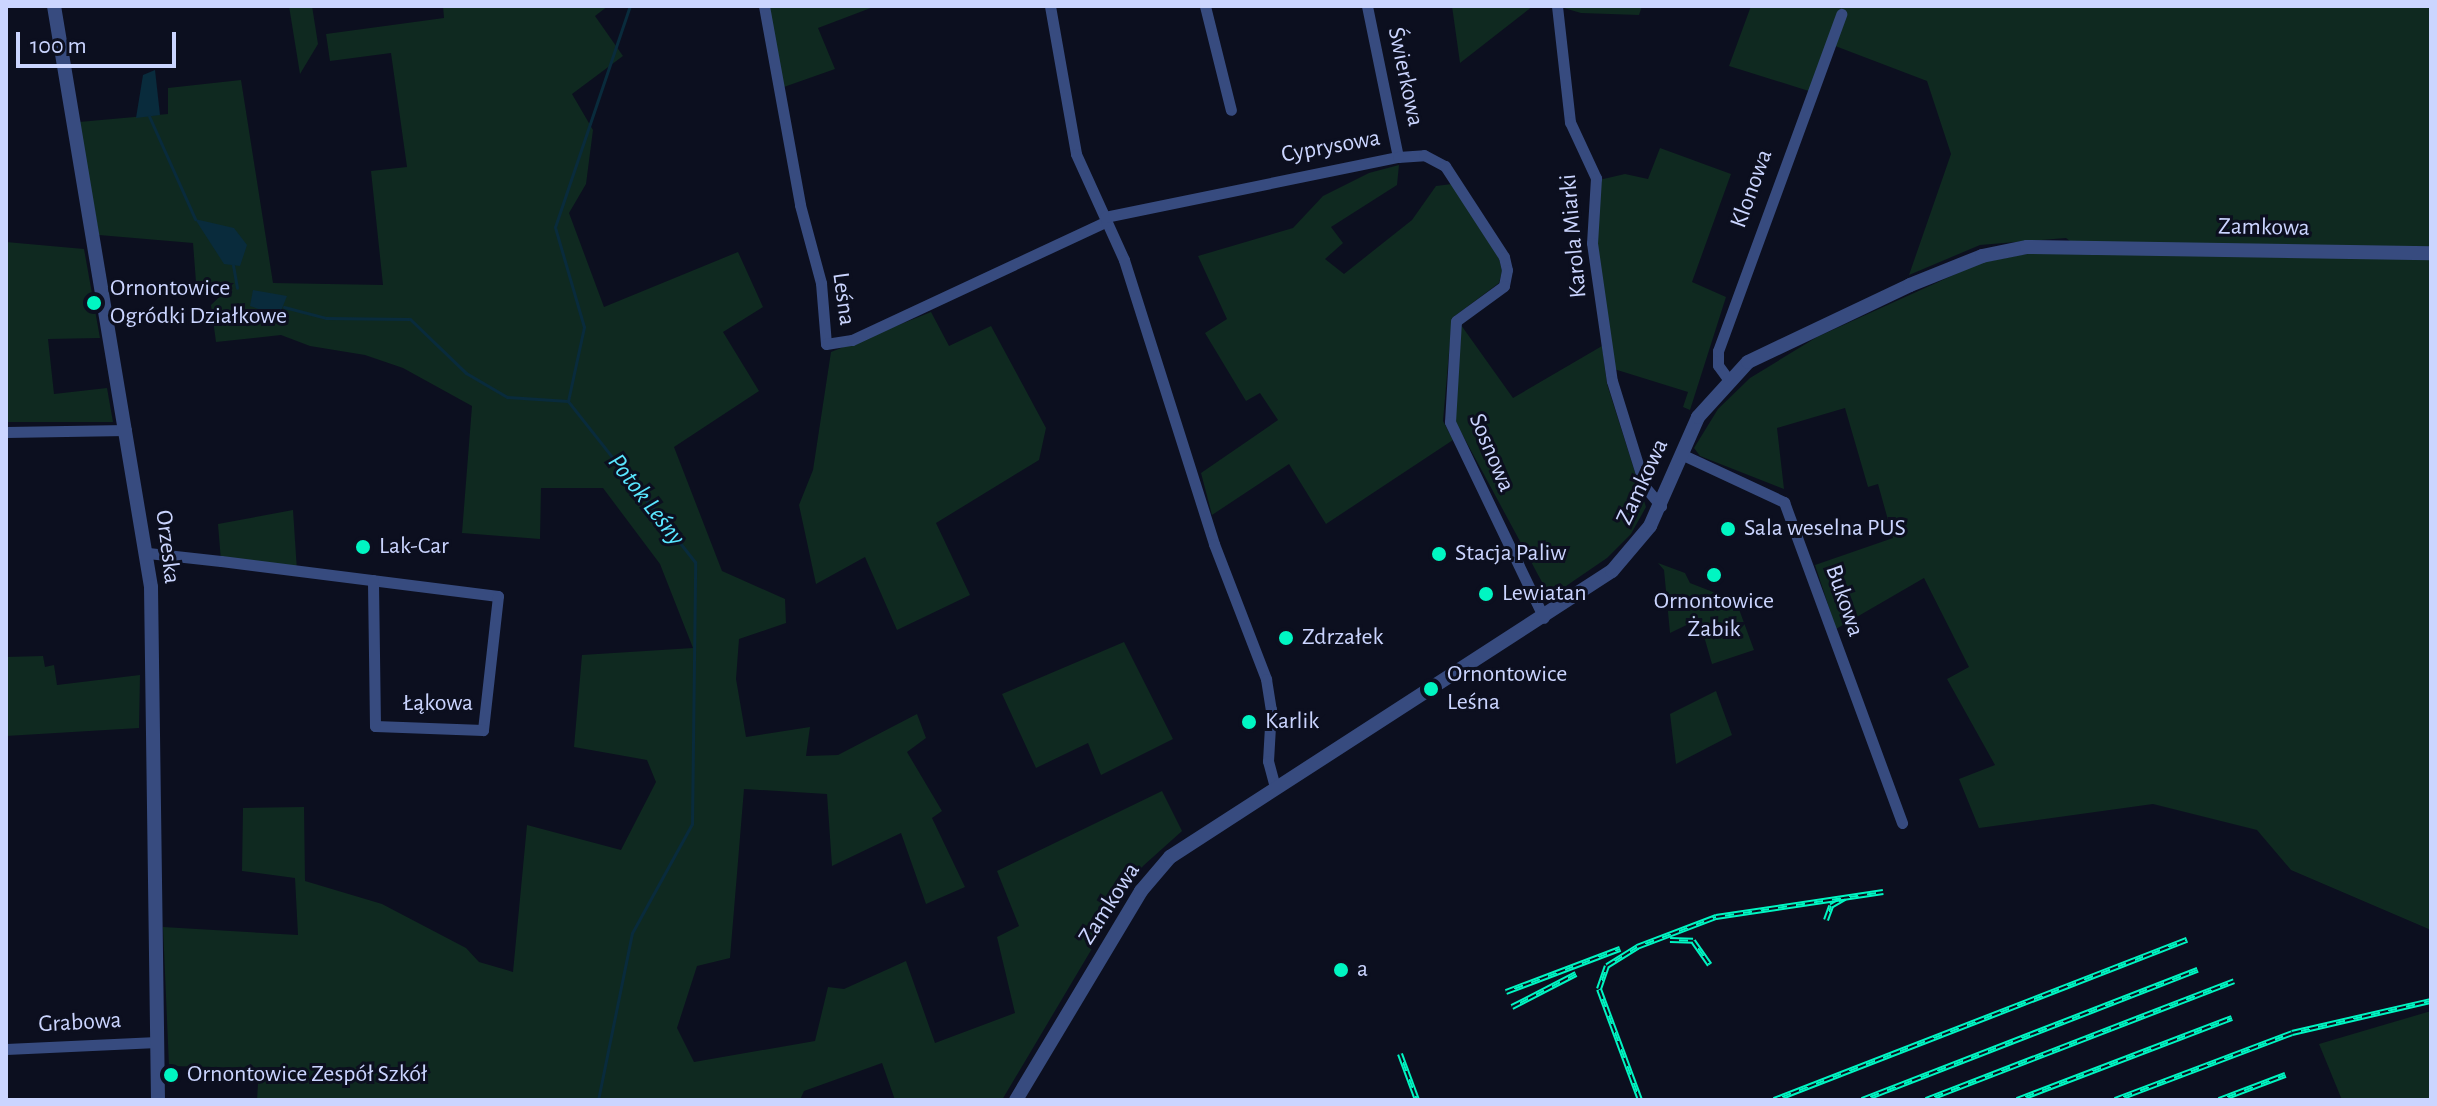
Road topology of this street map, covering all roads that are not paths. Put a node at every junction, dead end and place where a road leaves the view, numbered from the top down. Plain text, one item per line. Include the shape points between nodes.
1 (54, 6) edge
2 (764, 6) edge
3 (1050, 6) edge
4 (1205, 6) edge
5 (1367, 6) edge
6 (1557, 6) edge
7 (1841, 14) dead end
8 (1231, 110) dead end
9 (1398, 157) junction
10 (1106, 219) junction
11 (2431, 253) edge
12 (1507, 270) joint
13 (1728, 379) junction
14 (126, 430) junction
15 (6, 432) edge
16 (1681, 454) junction
17 (1661, 506) junction
18 (148, 553) junction
19 (373, 580) junction
20 (1544, 618) junction
21 (1275, 788) junction
22 (1902, 823) dead end
23 (157, 1042) junction
24 (6, 1049) edge
25 (158, 1100) edge
26 (1016, 1100) edge

1 - 14 street, Orzeska
2 - 10 street, Leśna via 794,176 821,283 826,344 852,340
3 - 10 street via 1076,154
4 - 8 street
5 - 9 street, Świerkowa
6 - 17 street, Karola Miarki via 1570,122 1596,178 1592,243 1612,381 1645,487
7 - 13 street, Klonowa via 1718,351 1718,365
9 - 10 street, Cyprysowa
9 - 12 street, Cyprysowa via 1424,155 1445,166 1504,257
10 - 21 street via 1214,544 1266,679 1271,709 1268,761
11 - 13 street, Zamkowa via 2027,247 1982,256 1843,314 1763,353
12 - 20 street, Sosnowa via 1504,286 1456,321 1450,422
13 - 16 street, Zamkowa via 1698,417
14 - 15 street
14 - 18 street, Orzeska
16 - 17 street, Zamkowa
16 - 22 street, Bukowa via 1784,502
17 - 20 street, Zamkowa via 1627,557
18 - 19 street, Łąkowa
18 - 23 street, Orzeska
19 - 19 street, Łąkowa via 375,726 483,730 498,596
20 - 21 street, Zamkowa
21 - 26 street, Zamkowa via 1189,841 1157,869
23 - 24 street, Grabowa
23 - 25 street, Orzeska

